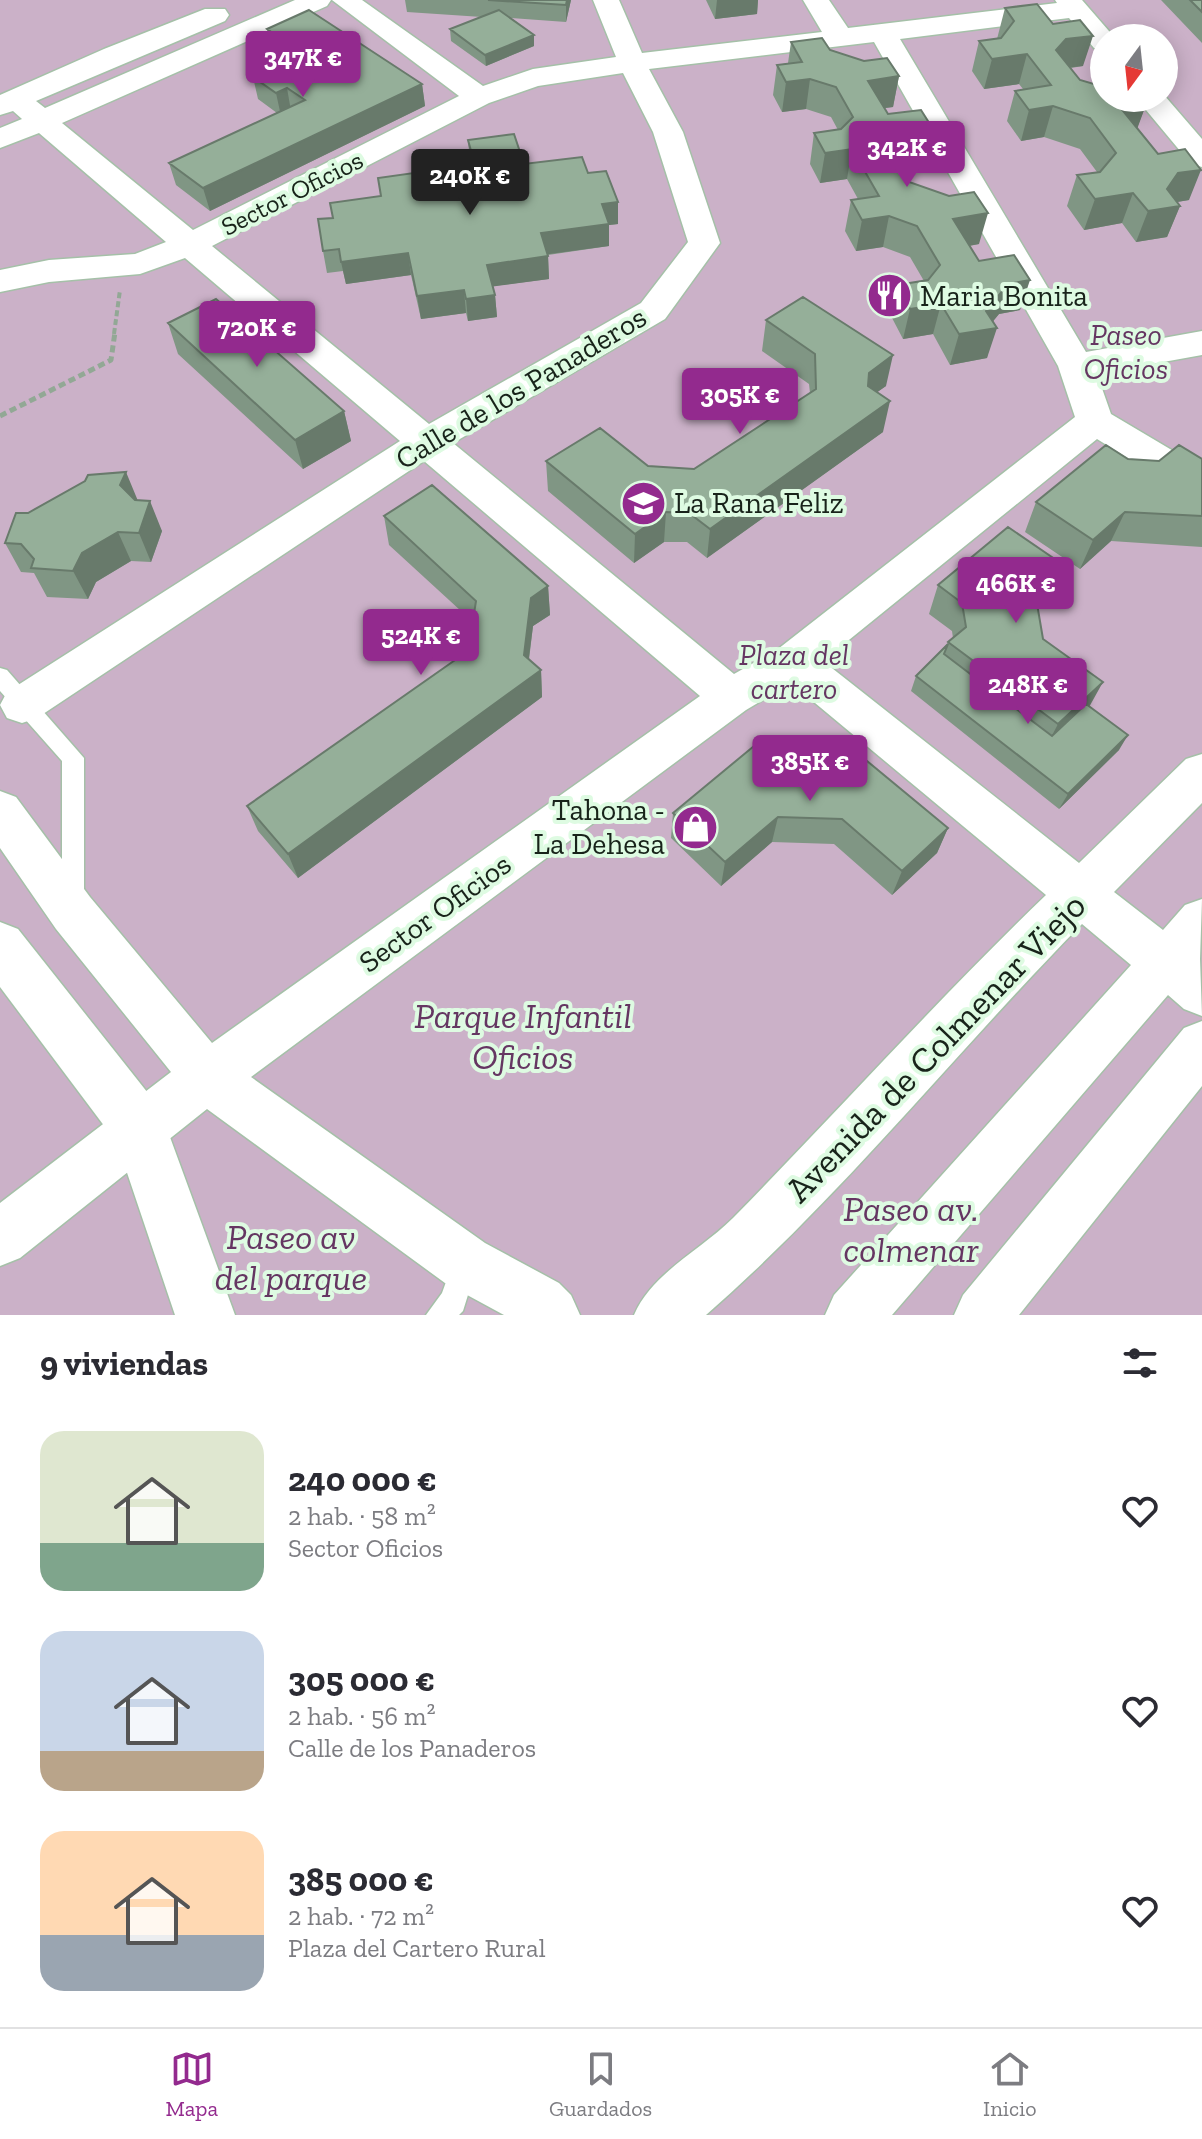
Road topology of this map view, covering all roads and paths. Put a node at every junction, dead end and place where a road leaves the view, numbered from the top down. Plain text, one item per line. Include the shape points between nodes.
1 (253, 0) edge
2 (318, 0) edge
3 (345, 0) edge
4 (606, 0) edge
5 (816, 0) edge
6 (1079, 3) edge
7 (1092, 24) edge
8 (1107, 24) edge
9 (882, 32) junction
10 (840, 38) junction
11 (632, 63) junction
12 (1178, 96) edge
13 (479, 97) junction
14 (20, 108) edge
15 (1163, 112) edge
16 (1202, 123) edge
17 (0, 139) edge
18 (1202, 158) edge
19 (190, 244) junction
20 (123, 266) junction
21 (0, 281) edge
22 (1202, 343) edge
23 (1076, 366) junction
24 (0, 416) edge
25 (1095, 421) junction
26 (426, 442) junction
27 (1202, 486) edge
28 (793, 661) junction
29 (0, 676) edge
30 (731, 697) junction
31 (22, 705) junction
32 (1202, 773) edge
33 (0, 811) edge
34 (1082, 893) junction
35 (73, 913) junction
36 (1202, 921) edge
37 (0, 946) edge
38 (1183, 977) edge
39 (1202, 1046) edge
40 (208, 1078) junction
41 (139, 1127) junction
42 (0, 1238) edge
43 (465, 1263) junction
44 (205, 1315) edge
45 (440, 1315) edge
46 (551, 1315) edge
47 (663, 1315) edge
48 (854, 1315) edge
49 (983, 1315) edge

1 - 14 street via 114,55
2 - 14 street
3 - 13 street
4 - 11 street
5 - 10 street
6 - 7 street
6 - 8 street
6 - 9 street
9 - 10 street
9 - 23 street
10 - 11 street
11 - 13 street, Sector Oficios via 533,78
11 - 26 street, Calle de los Panaderos via 668,132 704,243 653,311
12 - 16 street
13 - 19 street, Sector Oficios
14 - 17 street
14 - 19 street, Sector Oficios
15 - 18 street
19 - 20 street, Sector Oficios
19 - 26 street, Sector Oficios
20 - 21 street, Sector Oficios
20 - 24 path via 111,360
22 - 23 street
23 - 25 street
25 - 27 street
25 - 28 street, Sector Oficios
26 - 30 street, Sector Oficios
26 - 31 street, Calle de los Panaderos
28 - 30 street, Sector Oficios
28 - 34 street
29 - 31 lane
30 - 40 street, Sector Oficios
31 - 35 lane via 73,758
32 - 34 street, Avenida de Colmenar Viejo
33 - 35 street
34 - 38 street
34 - 47 street, Avenida de Colmenar Viejo via 994,979 749,1241
35 - 40 street
36 - 38 street
37 - 41 street
38 - 48 street
39 - 49 street
40 - 41 street, Sector Oficios
40 - 43 street
41 - 42 street, Sector Oficios
41 - 44 street
43 - 45 lane via 453,1301
43 - 46 street via 539,1303

